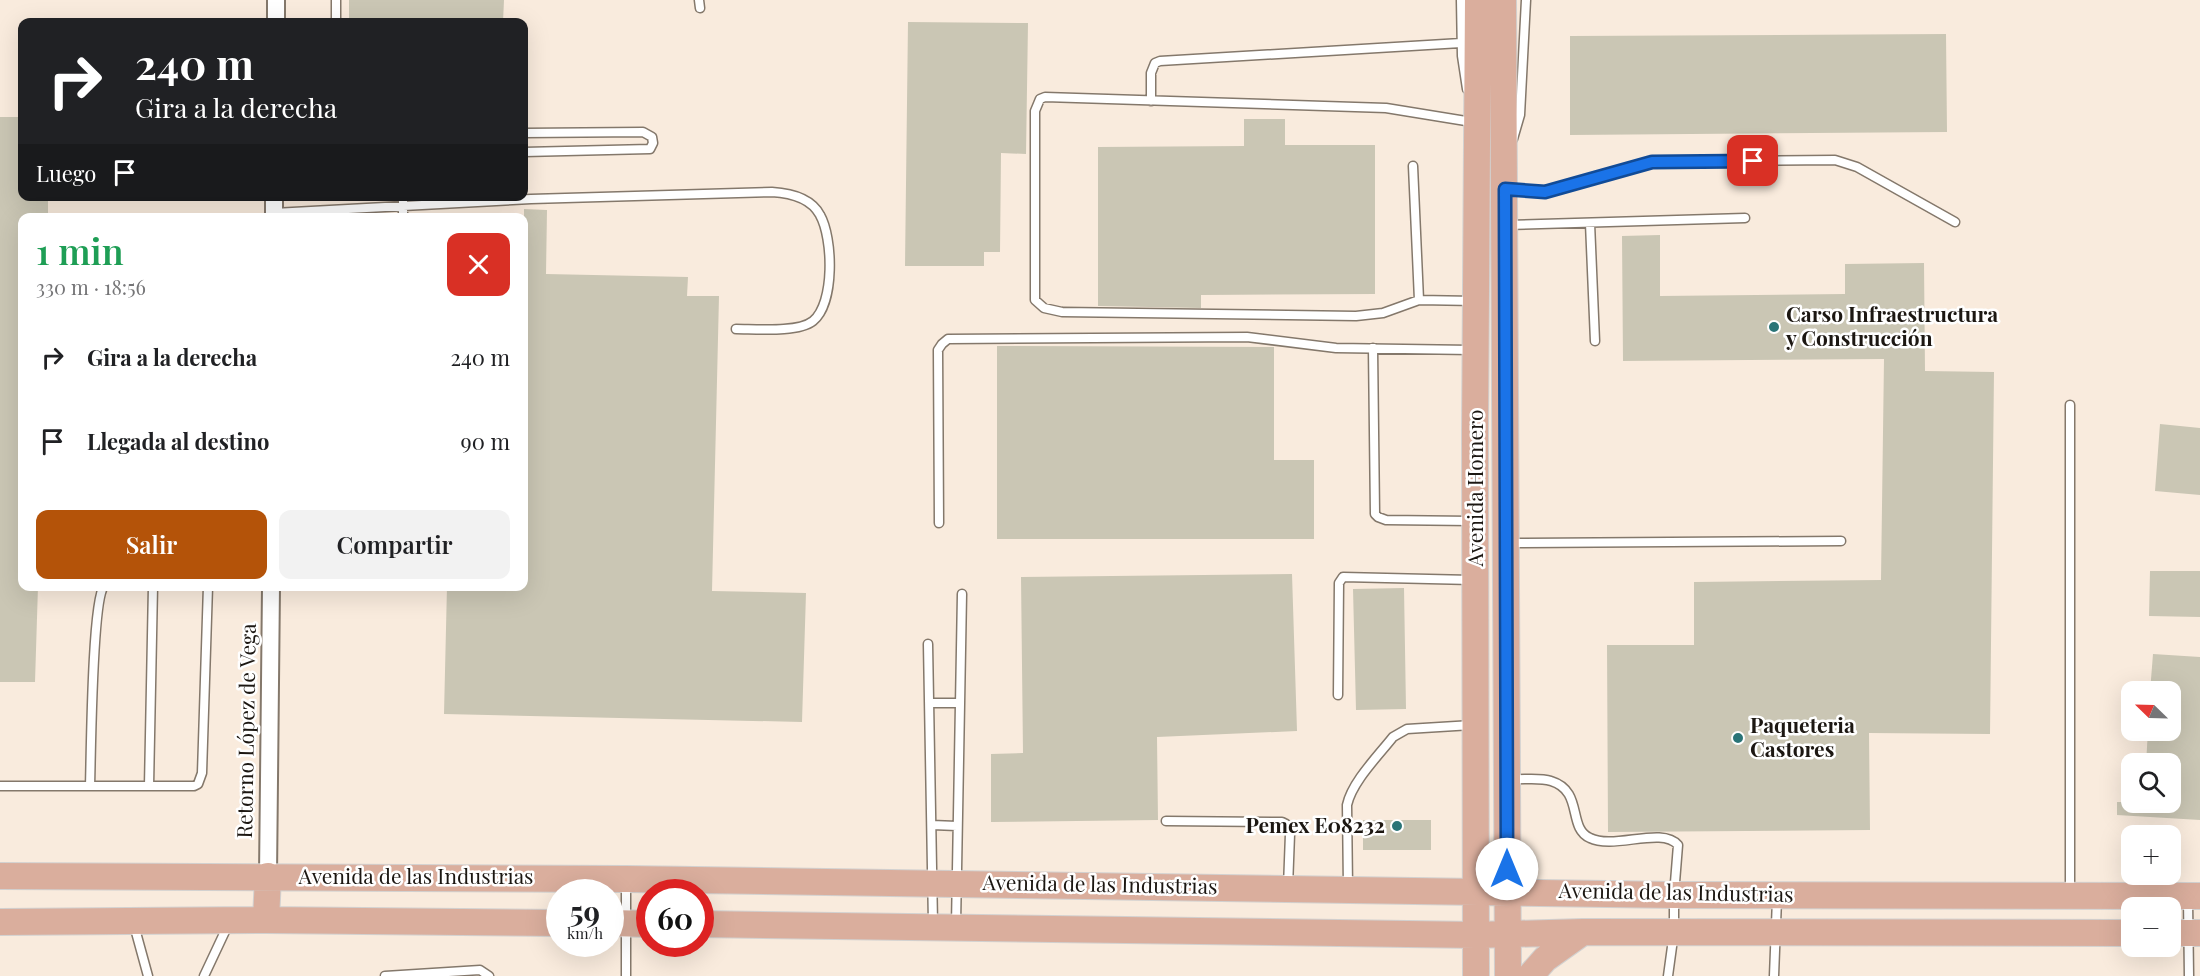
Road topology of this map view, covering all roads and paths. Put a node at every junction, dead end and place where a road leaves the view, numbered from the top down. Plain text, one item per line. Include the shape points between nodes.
1 (276, 0) edge
2 (336, 0) edge
3 (1461, 0) edge
4 (1478, 0) edge
5 (1503, 0) edge
6 (1526, 0) edge
7 (276, 18) edge
8 (336, 18) edge
9 (1461, 43) junction
10 (1151, 101) junction
11 (1472, 122) junction
12 (528, 133) edge
13 (528, 152) edge
14 (1478, 152) junction
15 (1505, 159) junction
16 (1413, 166) dead end
17 (1505, 189) junction
18 (528, 199) edge
19 (403, 201) edge
20 (274, 209) edge
21 (1745, 218) dead end
22 (1955, 222) dead end
23 (1590, 223) junction
24 (1506, 225) junction
25 (1419, 300) junction
26 (1477, 301) junction
27 (736, 329) dead end
28 (1595, 341) dead end
29 (1373, 348) junction
30 (1476, 350) junction
31 (2070, 405) dead end
32 (1476, 521) junction
33 (939, 523) dead end
34 (1840, 542) dead end
35 (1506, 543) junction
36 (1476, 580) junction
37 (100, 591) edge
38 (153, 591) edge
39 (208, 591) edge
40 (271, 591) edge
41 (963, 594) dead end
42 (928, 644) dead end
43 (1338, 695) dead end
44 (930, 703) junction
45 (960, 703) junction
46 (1476, 724) junction
47 (1506, 779) junction
48 (0, 786) edge
49 (90, 786) junction
50 (149, 786) junction
51 (1166, 821) dead end
52 (932, 825) junction
53 (957, 826) junction
54 (0, 876) edge
55 (268, 876) junction
56 (626, 879) junction
57 (944, 883) junction
58 (1288, 888) junction
59 (1347, 888) junction
60 (1507, 891) junction
61 (1475, 892) junction
62 (1674, 894) junction
63 (1777, 895) junction
64 (2070, 896) junction
65 (2194, 896) edge
66 (267, 920) junction
67 (133, 921) junction
68 (231, 921) junction
69 (0, 922) edge
70 (546, 923) edge
71 (629, 924) edge
72 (714, 924) edge
73 (944, 928) junction
74 (1674, 932) junction
75 (1774, 932) junction
76 (1583, 933) junction
77 (2121, 933) edge
78 (2187, 933) edge
79 (1476, 935) junction
80 (1507, 935) junction
81 (148, 976) edge
82 (204, 976) edge
83 (385, 976) edge
84 (489, 976) edge
85 (626, 976) edge
86 (1476, 976) edge
87 (1508, 976) edge
88 (1530, 976) edge
89 (1668, 976) edge
90 (1774, 976) edge
91 (2188, 976) edge

1 - 7 street
2 - 8 lane
3 - 9 lane
4 - 14 main road, Avenida Homero
5 - 15 main road, Avenida Homero
6 - 15 lane via 1520,115
9 - 10 lane via 1160,61 1151,73
9 - 11 lane
10 - 11 lane via 1386,108
10 - 25 lane via 1045,97 1036,104 1037,303 1062,312 1356,316 1383,313
11 - 14 lane
12 - 13 lane via 643,132 652,137 653,143 650,149
14 - 26 main road, Avenida Homero
15 - 17 main road, Avenida Homero
16 - 25 lane
17 - 22 lane via 1545,192 1652,162 1835,160 1857,167
17 - 24 main road, Avenida Homero
18 - 27 lane via 772,192 808,203 820,214 830,247 824,304 814,320 800,327
19 - 20 lane
21 - 23 lane
23 - 24 lane
23 - 28 lane
24 - 35 main road, Avenida Homero
25 - 26 lane
26 - 30 main road, Avenida Homero
29 - 30 lane
29 - 32 lane via 1376,514 1386,520
29 - 33 lane via 1336,348 1247,337 948,339 938,350
30 - 32 main road, Avenida Homero
31 - 64 lane
32 - 36 main road, Avenida Homero
34 - 35 lane
35 - 47 main road, Avenida Homero
36 - 43 lane via 1343,577 1339,583
36 - 46 main road, Avenida Homero
37 - 49 lane
38 - 50 lane
39 - 50 lane via 201,780 194,786
40 - 55 street, Retorno López de Vega
41 - 45 lane
42 - 44 lane
44 - 45 lane
44 - 52 lane
45 - 53 lane
46 - 59 lane via 1407,729 1393,737 1349,797
46 - 61 main road, Avenida Homero
47 - 60 main road, Avenida Homero
47 - 62 lane via 1551,781 1568,791 1581,831 1588,838 1605,842 1664,837 1675,841 1679,851
48 - 49 lane
49 - 50 lane
51 - 58 lane via 1286,824 1290,834
52 - 53 lane
52 - 57 lane
53 - 57 lane
54 - 55 main road, Avenida de las Industrias
55 - 56 main road, Avenida de las Industrias
55 - 66 main road
56 - 57 main road, Avenida de las Industrias
56 - 71 lane
57 - 58 main road, Avenida de las Industrias
57 - 73 lane
57 - 73 lane
58 - 59 main road, Avenida de las Industrias
59 - 61 main road, Avenida de las Industrias
60 - 61 main road, Avenida de las Industrias
60 - 62 main road, Avenida de las Industrias
60 - 80 main road, Avenida Homero
61 - 79 main road, Avenida Homero
62 - 63 main road, Avenida de las Industrias
62 - 74 lane
63 - 64 main road, Avenida de las Industrias
63 - 75 lane
64 - 65 main road, Avenida de las Industrias
65 - 78 lane
66 - 68 main road, Avenida de las Industrias
66 - 70 main road, Avenida de las Industrias
67 - 68 main road, Avenida de las Industrias
67 - 69 main road, Avenida de las Industrias
67 - 81 lane
68 - 82 lane
71 - 85 lane
72 - 73 main road, Avenida de las Industrias
73 - 79 main road, Avenida de las Industrias
74 - 75 main road, Avenida de las Industrias
74 - 76 main road, Avenida de las Industrias
74 - 89 lane
75 - 77 main road, Avenida de las Industrias
75 - 90 lane
76 - 80 main road, Avenida de las Industrias
76 - 88 main road via 1545,959
78 - 91 lane
79 - 80 main road, Avenida de las Industrias
79 - 86 main road, Avenida Homero
80 - 87 main road, Avenida Homero
83 - 84 lane via 480,970

